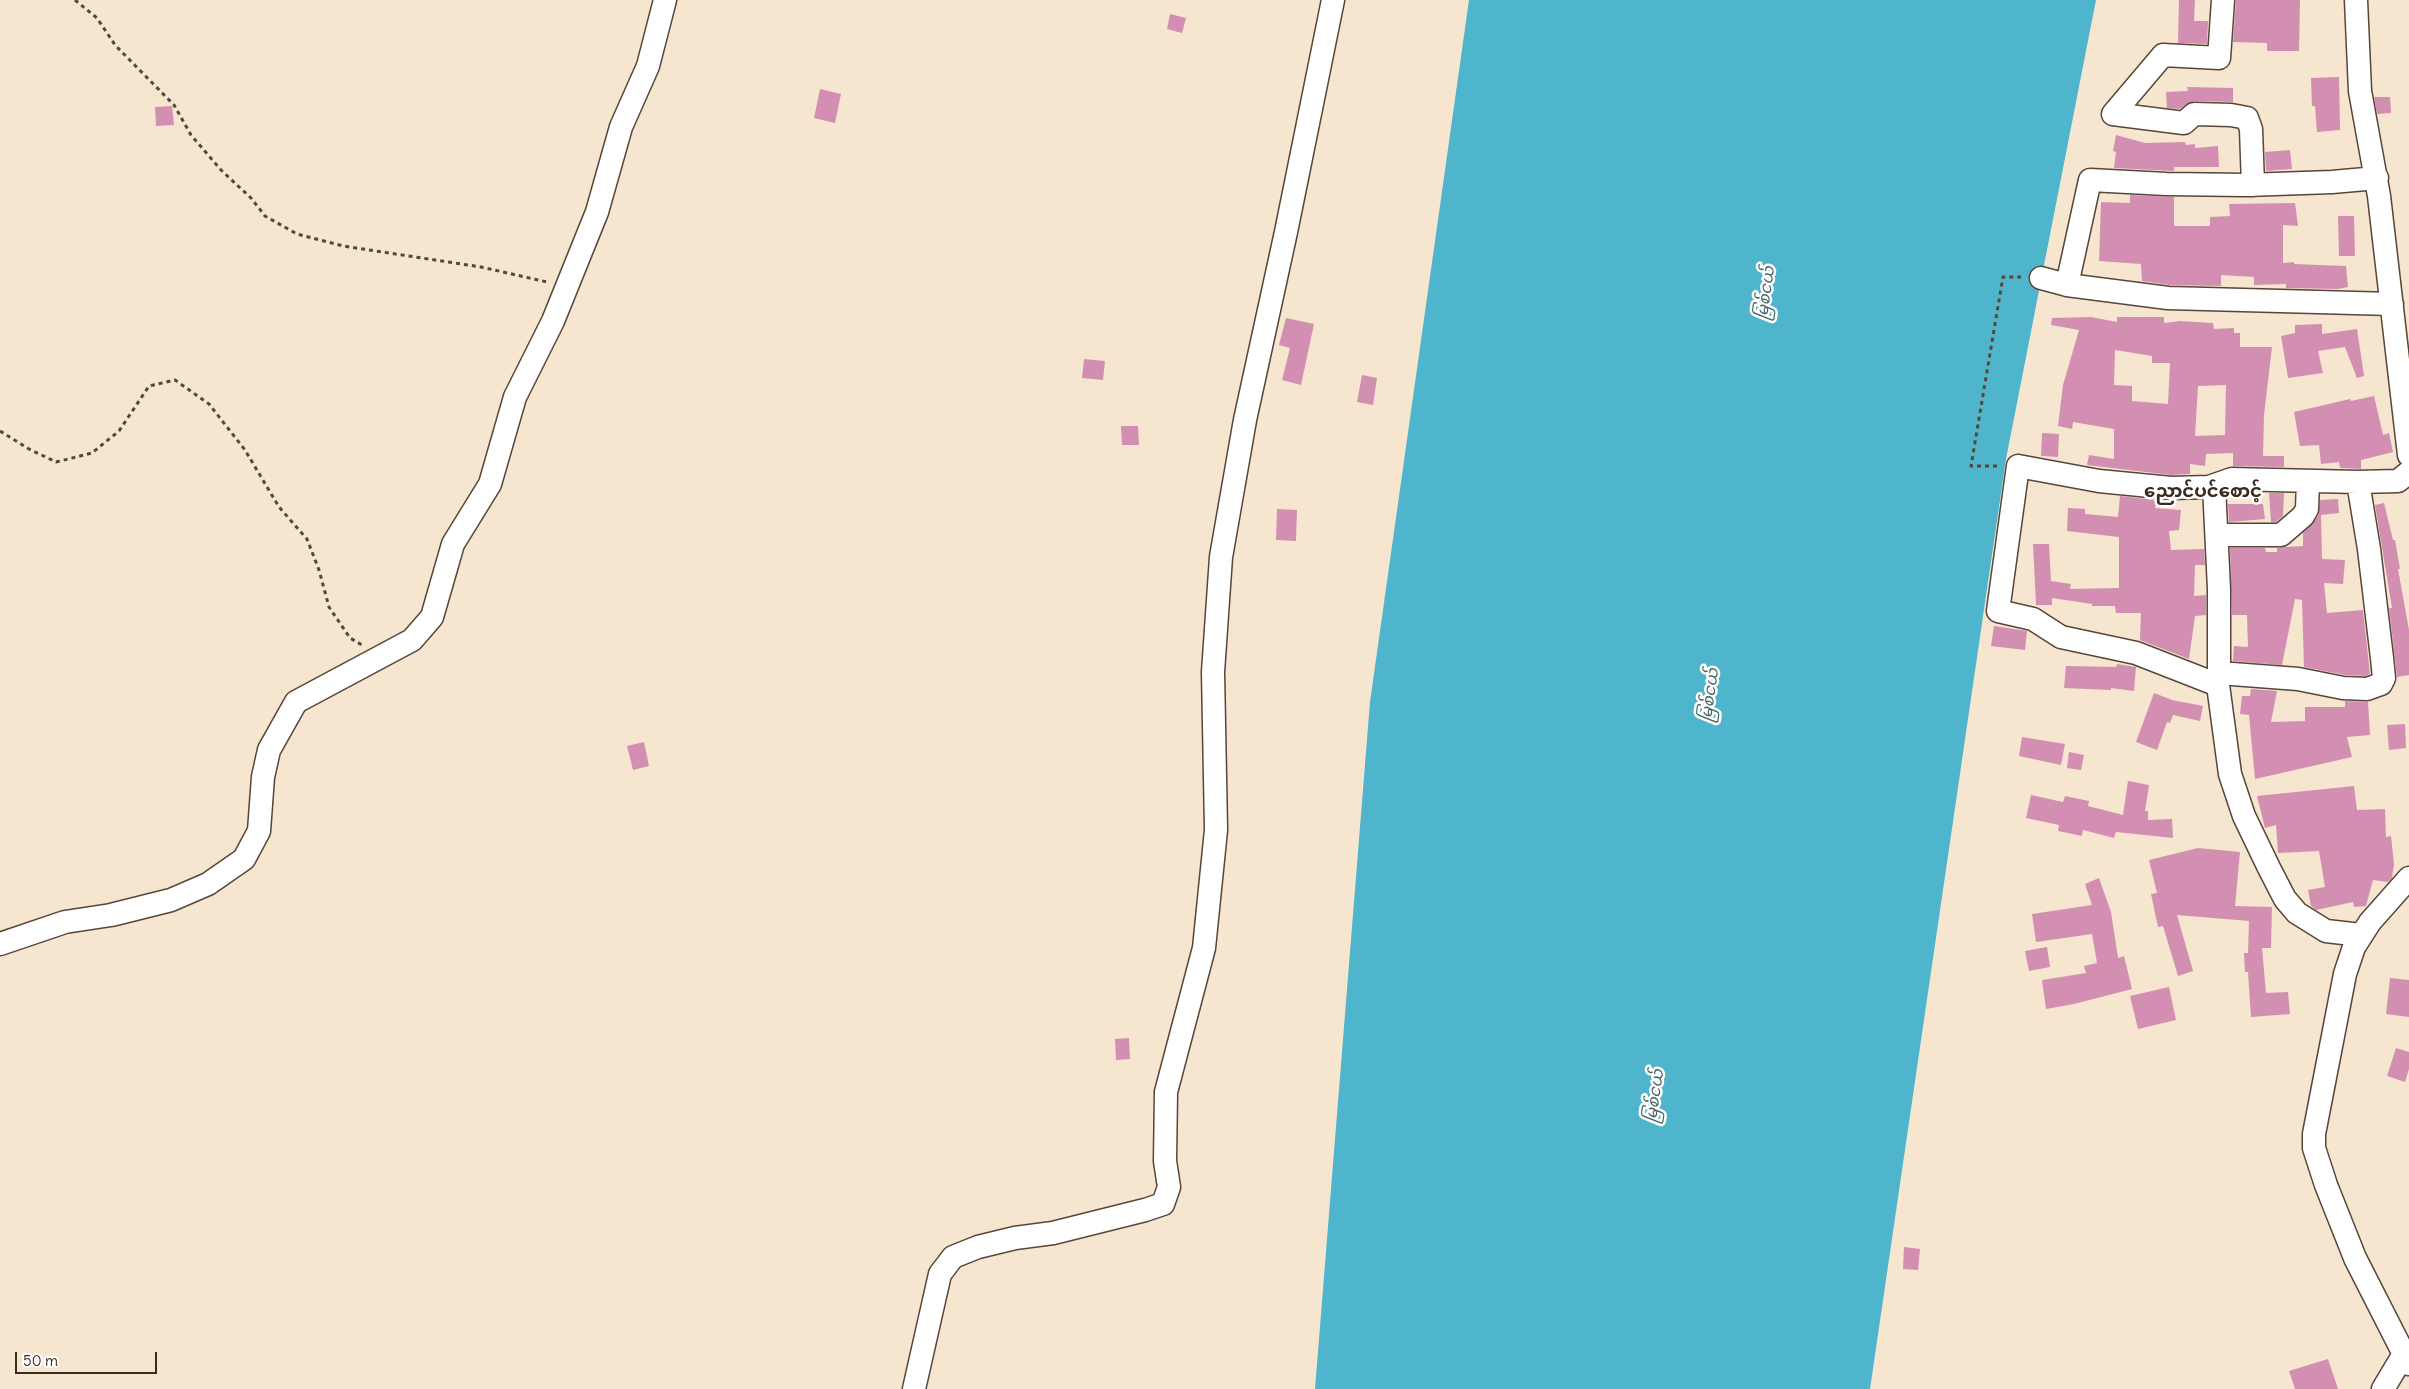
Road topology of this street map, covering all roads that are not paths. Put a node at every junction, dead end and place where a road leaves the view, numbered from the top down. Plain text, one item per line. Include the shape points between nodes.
1 (665, 0) edge
2 (1333, 0) edge
3 (2223, 0) edge
4 (2356, 0) edge
5 (2377, 178) junction
6 (2253, 185) junction
7 (2041, 278) road end
8 (2067, 285) junction
9 (2398, 317) edge
10 (2409, 455) edge
11 (2409, 472) edge
12 (2308, 481) junction
13 (2358, 482) junction
14 (2214, 486) junction
15 (2217, 535) junction
16 (2218, 679) junction
17 (2409, 878) edge
18 (2361, 934) junction
19 (0, 944) edge
20 (2407, 1359) edge
21 (914, 1389) edge
22 (2383, 1389) edge

1 - 19 street via 648,66 621,127 597,212 553,321 515,398 490,484 453,544 432,617 412,640 393,652 296,702 269,750 263,777 259,831 244,859 208,884 171,900 65,922
2 - 21 street via 1245,420 1221,557 1213,672 1216,830 1204,948 1166,1092 1165,1161 1169,1187 1163,1204 1145,1210 1053,1233 978,1247 954,1257 940,1274
3 - 6 street via 2219,58 2163,55 2113,114 2184,123 2194,114 2231,114 2247,118 2251,128
4 - 5 street via 2360,91
5 - 6 street
5 - 9 street
6 - 8 street via 2090,180
7 - 8 street
8 - 9 street via 2168,298
9 - 10 street
11 - 13 street via 2398,481
12 - 13 street
12 - 14 street via 2232,479
12 - 15 street via 2307,509 2281,535
13 - 16 street via 2381,649 2384,678 2381,684 2366,689 2298,679
14 - 15 street
14 - 16 street via 2124,485 2018,466 1998,611 2033,619 2061,637 2136,653
15 - 16 street
16 - 18 street via 2235,792 2255,841 2285,899 2297,913 2326,931
17 - 18 street
18 - 20 street via 2345,974 2315,1122 2314,1148 2355,1258
20 - 22 street

